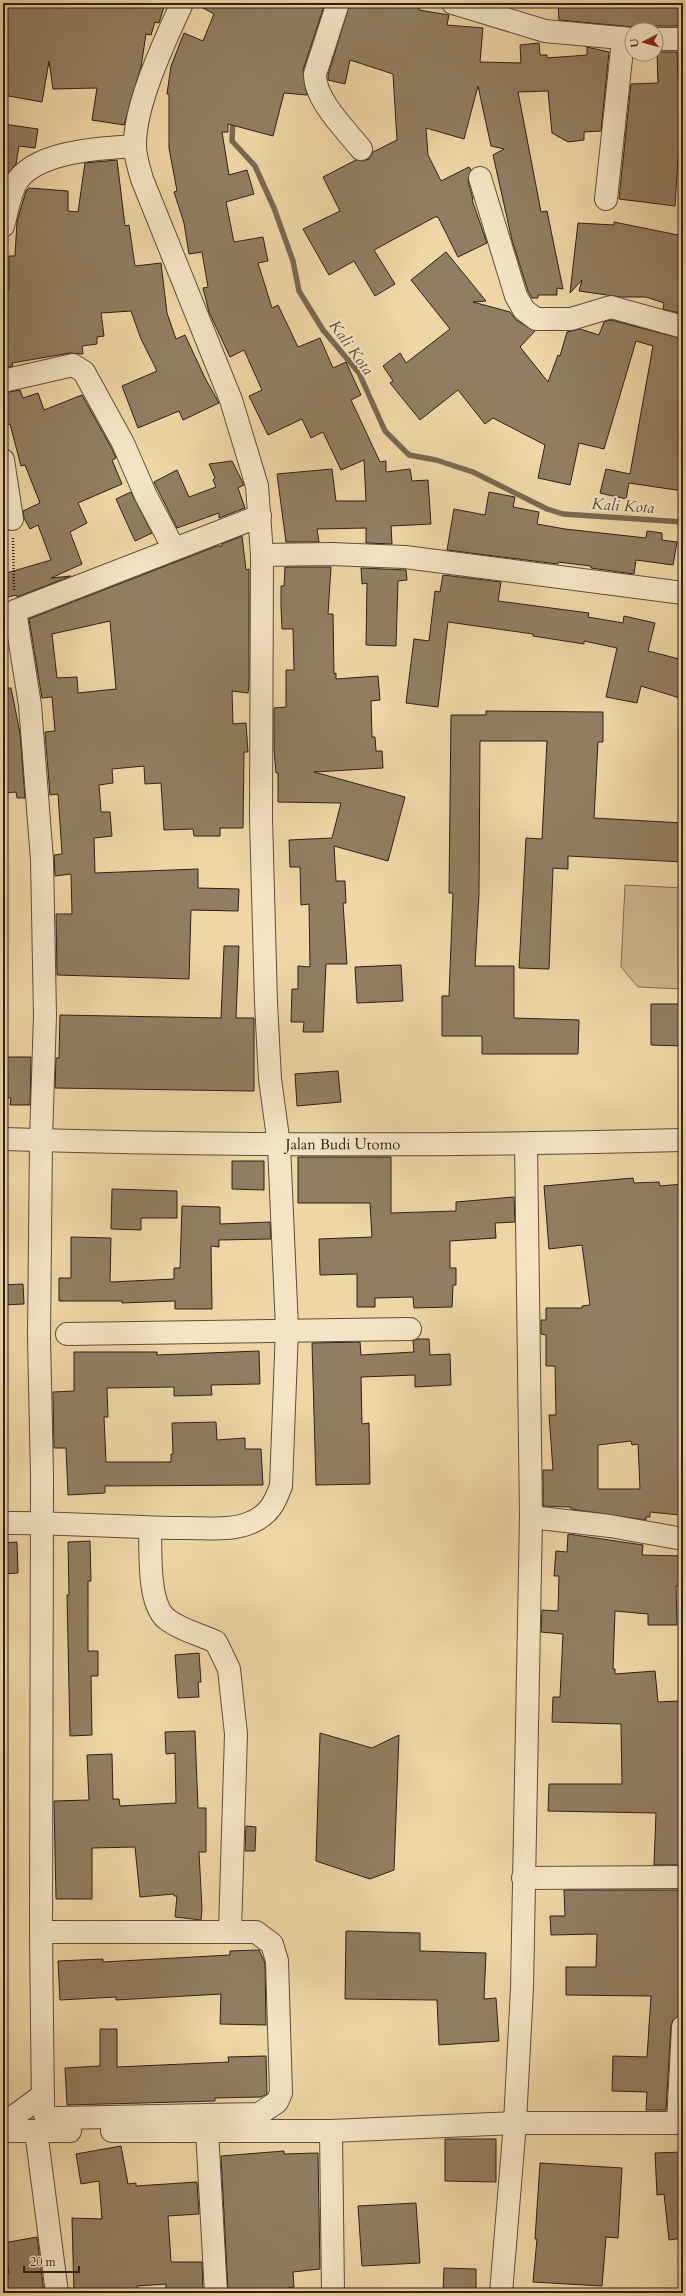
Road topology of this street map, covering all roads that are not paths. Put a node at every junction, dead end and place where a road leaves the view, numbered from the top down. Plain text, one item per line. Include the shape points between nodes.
1 (182, 3) edge
2 (338, 3) edge
3 (453, 3) edge
4 (664, 39) edge
5 (683, 39) edge
6 (624, 40) edge
7 (625, 62) edge
8 (135, 146) junction
9 (361, 149) dead end
10 (480, 178) dead end
11 (606, 199) dead end
12 (3, 226) edge
13 (683, 327) edge
14 (3, 381) edge
15 (3, 460) edge
16 (260, 516) junction
17 (12, 519) road end
18 (174, 549) junction
19 (262, 555) junction
20 (683, 593) edge
21 (3, 1139) edge
22 (41, 1140) junction
23 (683, 1140) edge
24 (526, 1144) junction
25 (279, 1145) junction
26 (287, 1329) junction
27 (410, 1329) dead end
28 (66, 1334) dead end
29 (531, 1517) junction
30 (41, 1522) junction
31 (3, 1523) edge
32 (150, 1528) junction
33 (683, 1539) edge
34 (683, 1877) edge
35 (523, 1878) junction
36 (230, 1931) junction
37 (41, 1932) junction
38 (683, 2027) edge
39 (43, 2095) junction
40 (3, 2117) edge
41 (515, 2123) junction
42 (681, 2123) edge
43 (3, 2131) edge
44 (36, 2131) junction
45 (207, 2131) junction
46 (331, 2131) junction
47 (57, 2293) edge
48 (216, 2293) edge
49 (333, 2293) edge
50 (501, 2293) edge

1 - 8 street via 154,66 137,126
2 - 9 street via 330,22 314,82 320,97
3 - 6 street via 546,31
4 - 5 street
7 - 11 street
8 - 12 street via 93,149 58,156 41,163 24,174 15,184
8 - 16 street via 142,179 231,400 253,472
10 - 13 street via 516,296 524,310 536,319 571,319 611,307
14 - 18 street via 73,365 84,372 123,443 146,496
15 - 17 street
16 - 18 street
16 - 19 street
18 - 22 street via 15,611 30,705 42,860 45,1015
19 - 20 street via 405,557
19 - 25 street via 261,818 266,1002 270,1078
21 - 22 street, Jalan Budi Utomo
22 - 25 street, Jalan Budi Utomo
22 - 30 street
23 - 24 street, Jalan Budi Utomo
24 - 25 street, Jalan Budi Utomo
24 - 29 street
25 - 26 street
26 - 27 street
26 - 28 street
26 - 32 street via 284,1464 281,1486 274,1506 253,1522 234,1528
29 - 33 street via 617,1527
29 - 35 street
30 - 31 street
30 - 32 street
30 - 37 street
32 - 36 street via 153,1592 158,1609 167,1620 216,1642 228,1669 236,1734
34 - 35 street
35 - 41 street via 522,1988
36 - 37 street
36 - 39 street via 256,1932 272,1944 274,1950 277,1961 281,2093 277,2102 259,2114 46,2117
37 - 39 street
38 - 42 street
39 - 40 street via 13,2117
41 - 42 street
41 - 46 street
41 - 50 street
43 - 44 street
44 - 45 street
44 - 47 street
45 - 46 street
45 - 48 street
46 - 49 street

